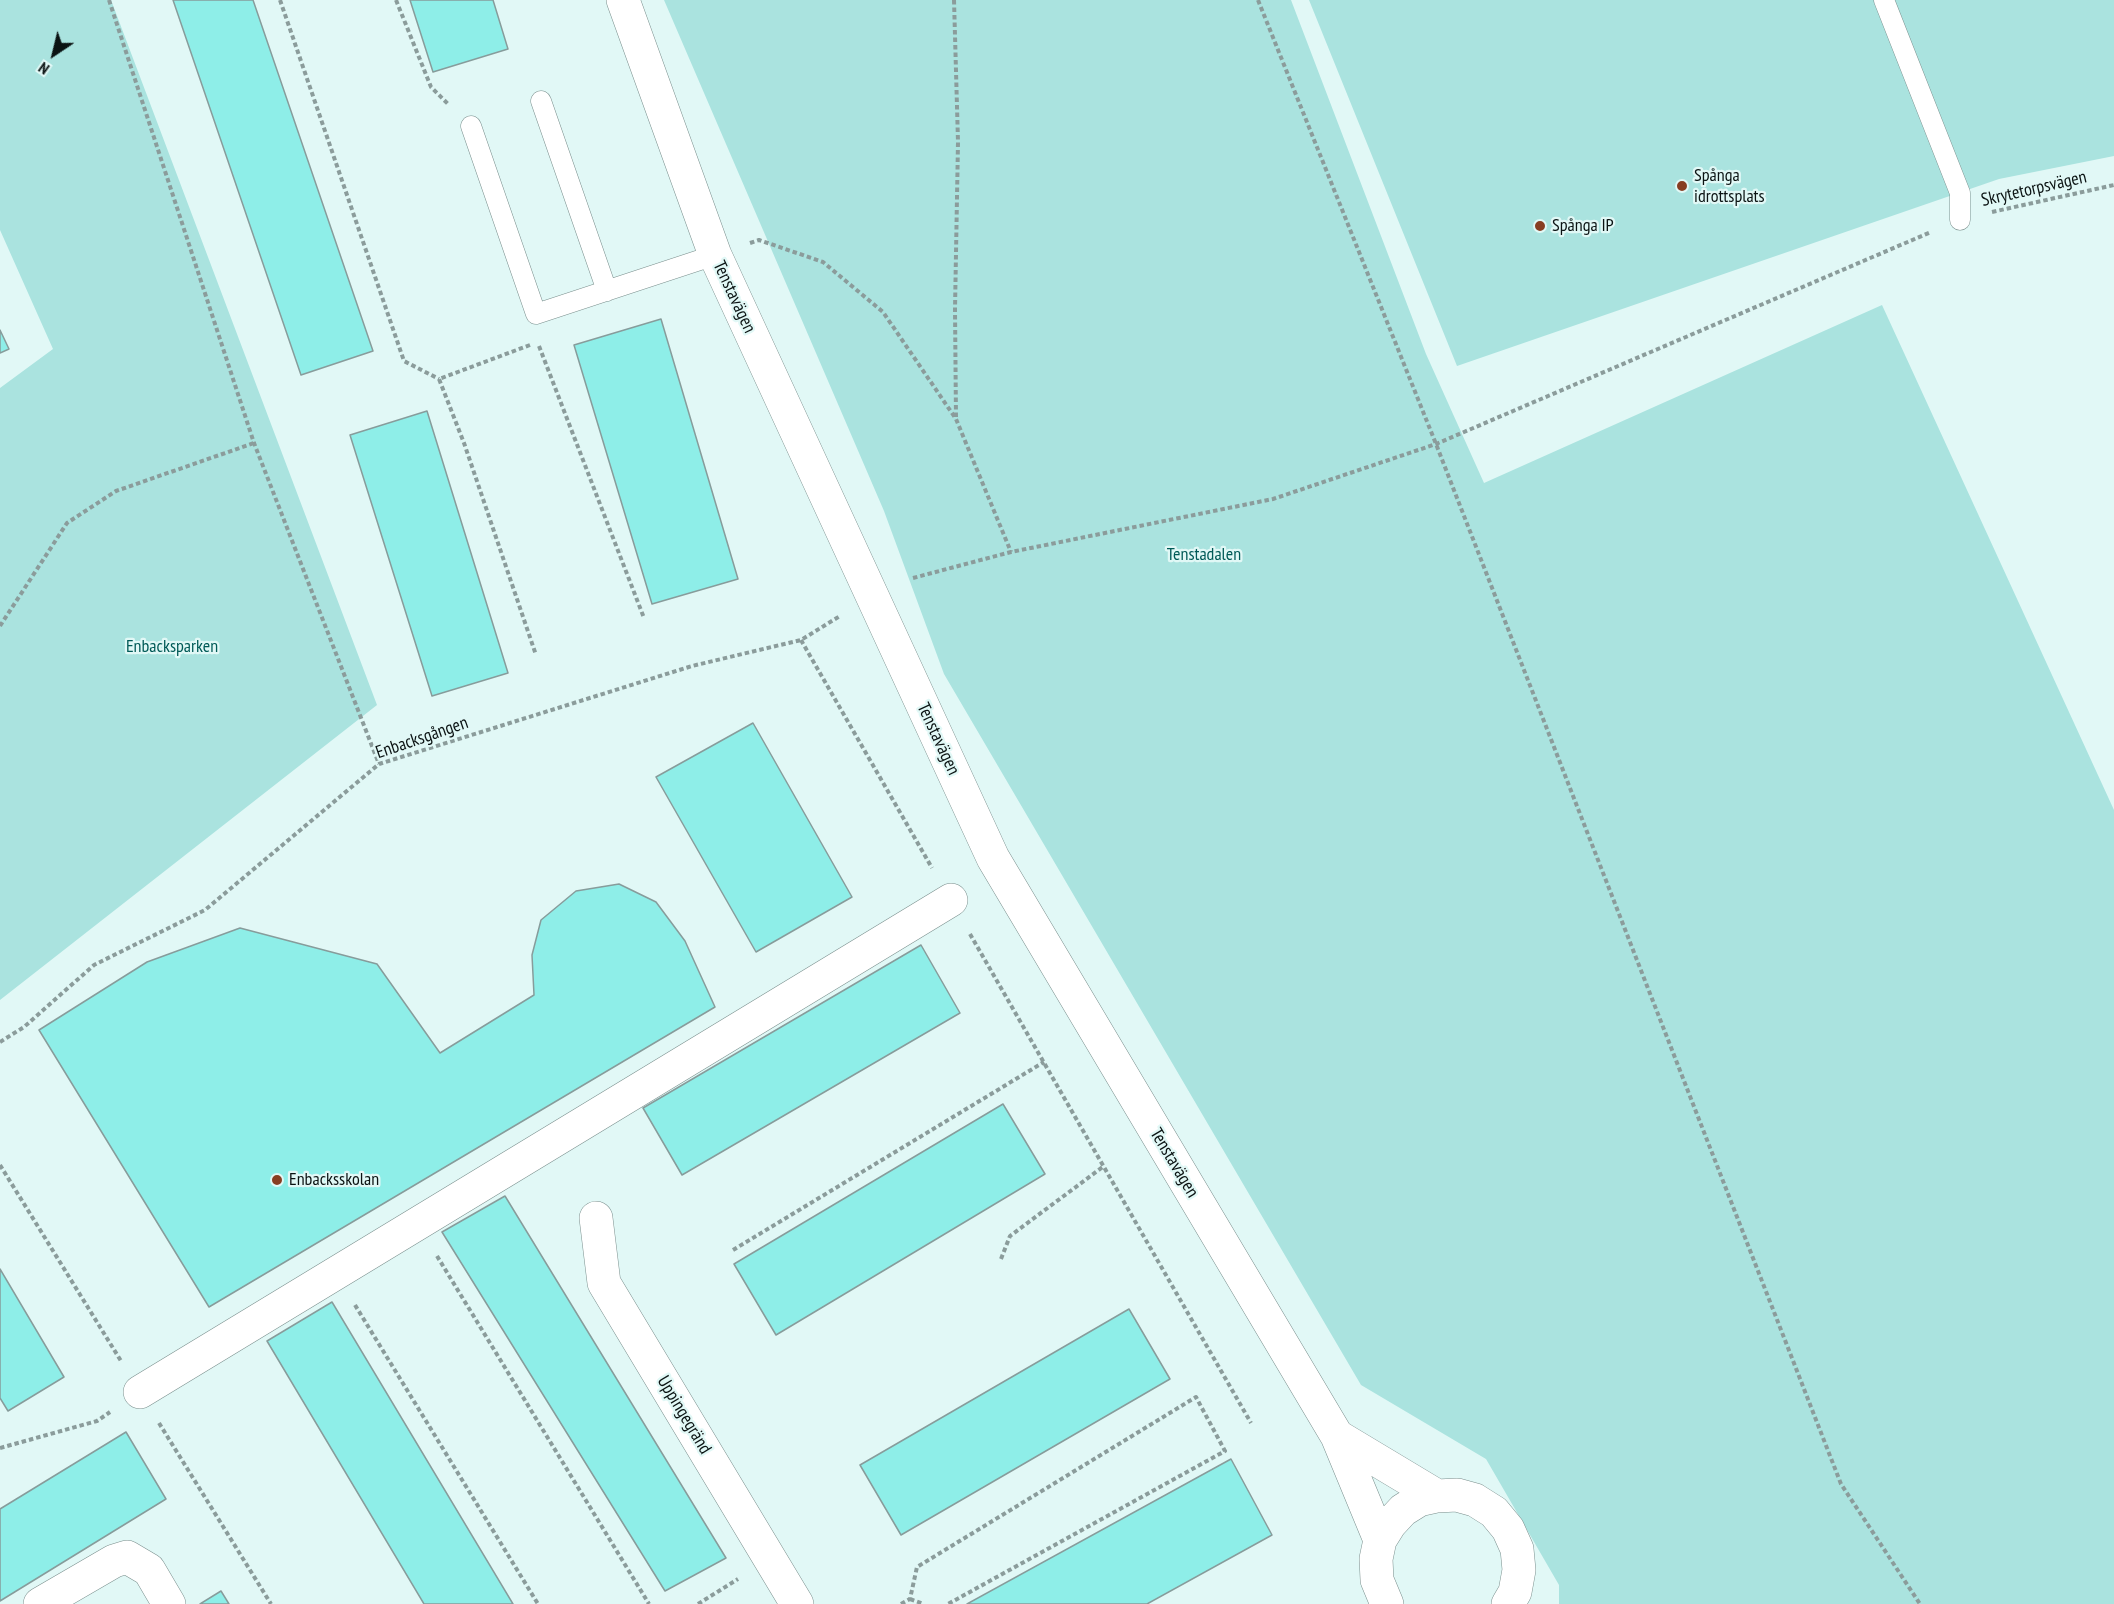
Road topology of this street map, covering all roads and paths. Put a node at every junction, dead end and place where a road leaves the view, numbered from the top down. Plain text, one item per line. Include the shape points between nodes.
1 (109, 0) edge
2 (280, 0) edge
3 (396, 0) edge
4 (623, 0) edge
5 (954, 0) edge
6 (1258, 0) edge
7 (1884, 0) edge
8 (541, 101) dead end
9 (471, 126) joint
10 (2114, 185) edge
11 (1960, 219) junction
12 (715, 255) junction
13 (607, 291) junction
14 (439, 379) junction
15 (956, 419) junction
16 (254, 443) junction
17 (1436, 444) junction
18 (1011, 552) junction
19 (913, 578) dead end
20 (841, 616) dead end
21 (644, 618) dead end
22 (0, 626) edge
23 (801, 640) junction
24 (536, 655) dead end
25 (379, 764) junction
26 (951, 900) junction
27 (0, 1042) edge
28 (1044, 1062) junction
29 (1104, 1166) junction
30 (596, 1218) dead end
31 (418, 1223) junction
32 (733, 1250) dead end
33 (1001, 1259) dead end
34 (336, 1273) junction
35 (140, 1392) joint
36 (1251, 1423) dead end
37 (1337, 1436) junction
38 (0, 1448) edge
39 (1437, 1496) junction
40 (1380, 1540) junction
41 (771, 1559) junction
42 (1374, 1596) edge
43 (910, 1599) junction
44 (40, 1604) edge
45 (169, 1604) edge
46 (538, 1604) edge
47 (649, 1604) edge
48 (698, 1604) edge
49 (797, 1604) edge
50 (902, 1604) edge
51 (924, 1604) edge
52 (948, 1604) edge
53 (1508, 1604) edge
54 (1920, 1604) edge

1 - 16 path
2 - 14 path via 404,362
3 - 9 path via 431,87
4 - 12 street, Tenstavägen
5 - 15 path via 958,142
6 - 17 path
7 - 11 lane via 1960,193
8 - 13 lane
9 - 13 lane via 536,314
10 - 11 path, Skrytetorpsvägen
11 - 17 path, Skrytetorpsvägen
12 - 13 lane
12 - 15 path via 759,240 823,262 883,312
12 - 37 street, Tenstavägen via 993,858
14 - 21 path via 537,343
14 - 24 path
15 - 18 path
16 - 22 path via 116,491 67,523
16 - 25 path
17 - 18 path, Skrytetorpsvägen via 1273,499
17 - 54 path via 1841,1484
18 - 19 path, Skrytetorpsvägen
20 - 23 path, Enbacksgången
23 - 25 path, Enbacksgången via 692,666
23 - 26 path
25 - 27 path, Enbacksgången via 205,910 94,965 24,1027
26 - 28 path
26 - 31 street
28 - 29 path
28 - 32 path
29 - 33 path via 1010,1236
29 - 36 path
30 - 41 street, Uppingegränd via 604,1283
31 - 34 street
31 - 47 path
34 - 35 street
34 - 46 path
35 - 38 path via 97,1421
37 - 39 street, Tenstavägen
37 - 40 street, Tenstavägen
39 - 40 street via 1419,1500 1403,1510
39 - 53 street via 1457,1495 1475,1500 1494,1512 1508,1528 1517,1549 1519,1570
40 - 42 street
41 - 48 path
41 - 49 street, Uppingegränd
43 - 50 path
43 - 51 path
43 - 52 path via 917,1567 1196,1397 1225,1451
44 - 45 street via 127,1557 149,1570

